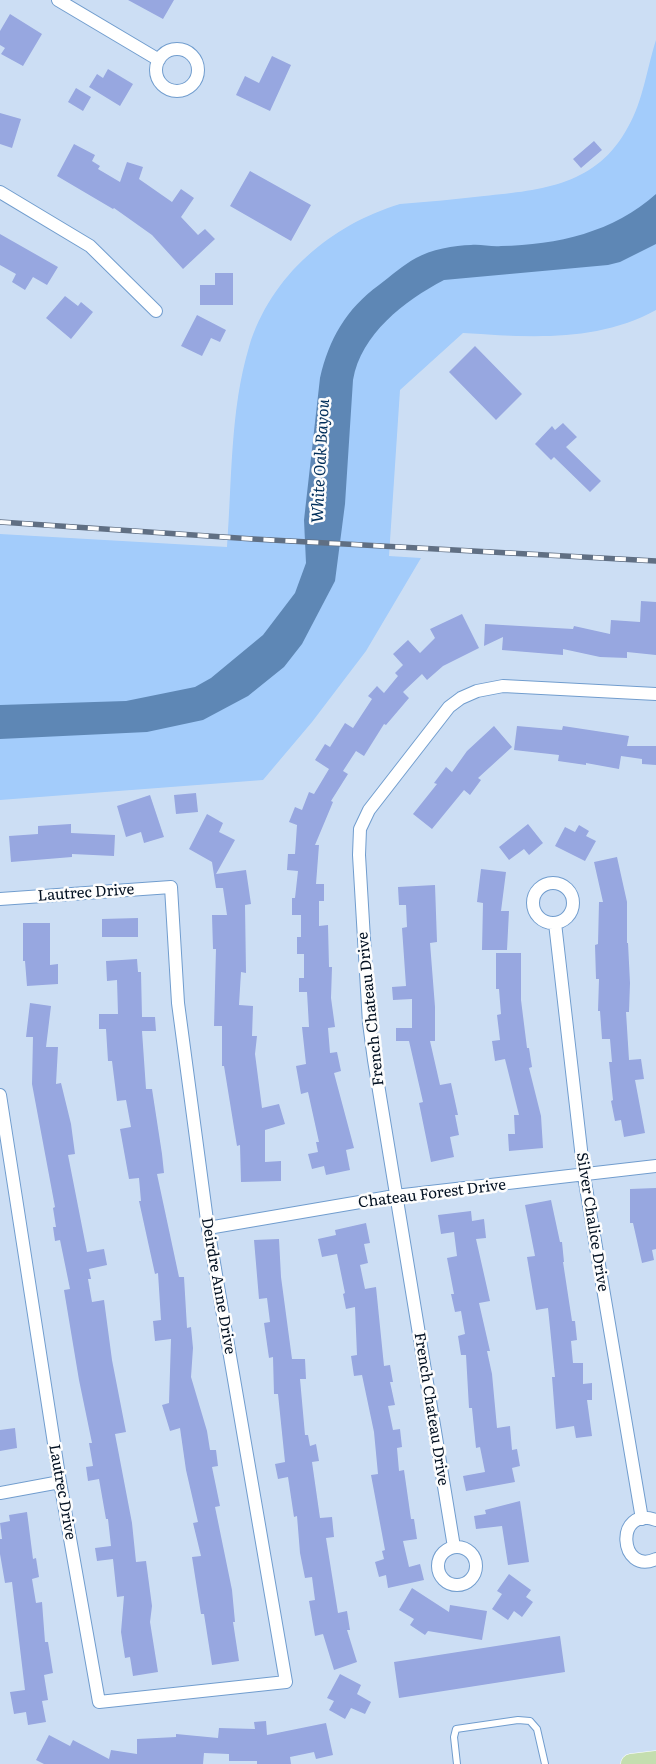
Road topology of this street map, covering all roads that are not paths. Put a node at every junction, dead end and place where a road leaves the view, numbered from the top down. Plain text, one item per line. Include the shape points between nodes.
1 (58, 0) edge
2 (159, 60) dead end
3 (0, 192) edge
4 (156, 311) dead end
5 (656, 694) edge
6 (171, 887) joint
7 (0, 899) edge
8 (555, 923) dead end
9 (0, 1095) edge
10 (656, 1166) edge
11 (584, 1176) junction
12 (395, 1196) junction
13 (208, 1228) junction
14 (60, 1482) junction
15 (0, 1493) edge
16 (642, 1519) junction
17 (656, 1520) edge
18 (454, 1547) dead end
19 (656, 1559) edge
20 (286, 1682) joint
21 (656, 1761) edge
22 (457, 1764) edge
23 (545, 1764) edge
24 (631, 1764) edge

1 - 2 street
3 - 4 street via 90,246
5 - 12 street, French Chateau Drive via 503,686 477,690 448,706 368,810 360,829 359,855 368,1003
6 - 7 street, Lautrec Drive
6 - 13 street, Deirdre Anne Drive via 178,1003
8 - 11 street, Silver Chalice Drive
9 - 14 street, Lautrec Drive
10 - 11 street, Chateau Forest Drive
11 - 12 street, Chateau Forest Drive
11 - 16 street, Silver Chalice Drive
12 - 13 street, Chateau Forest Drive
12 - 18 street, French Chateau Drive
13 - 20 street, Deirdre Anne Drive
14 - 15 street
14 - 20 street, Lautrec Drive via 99,1702
16 - 17 street
16 - 19 street via 628,1529 626,1545 636,1558 643,1561
21 - 24 main road
22 - 23 lane via 456,1729 518,1720 530,1720 537,1729

